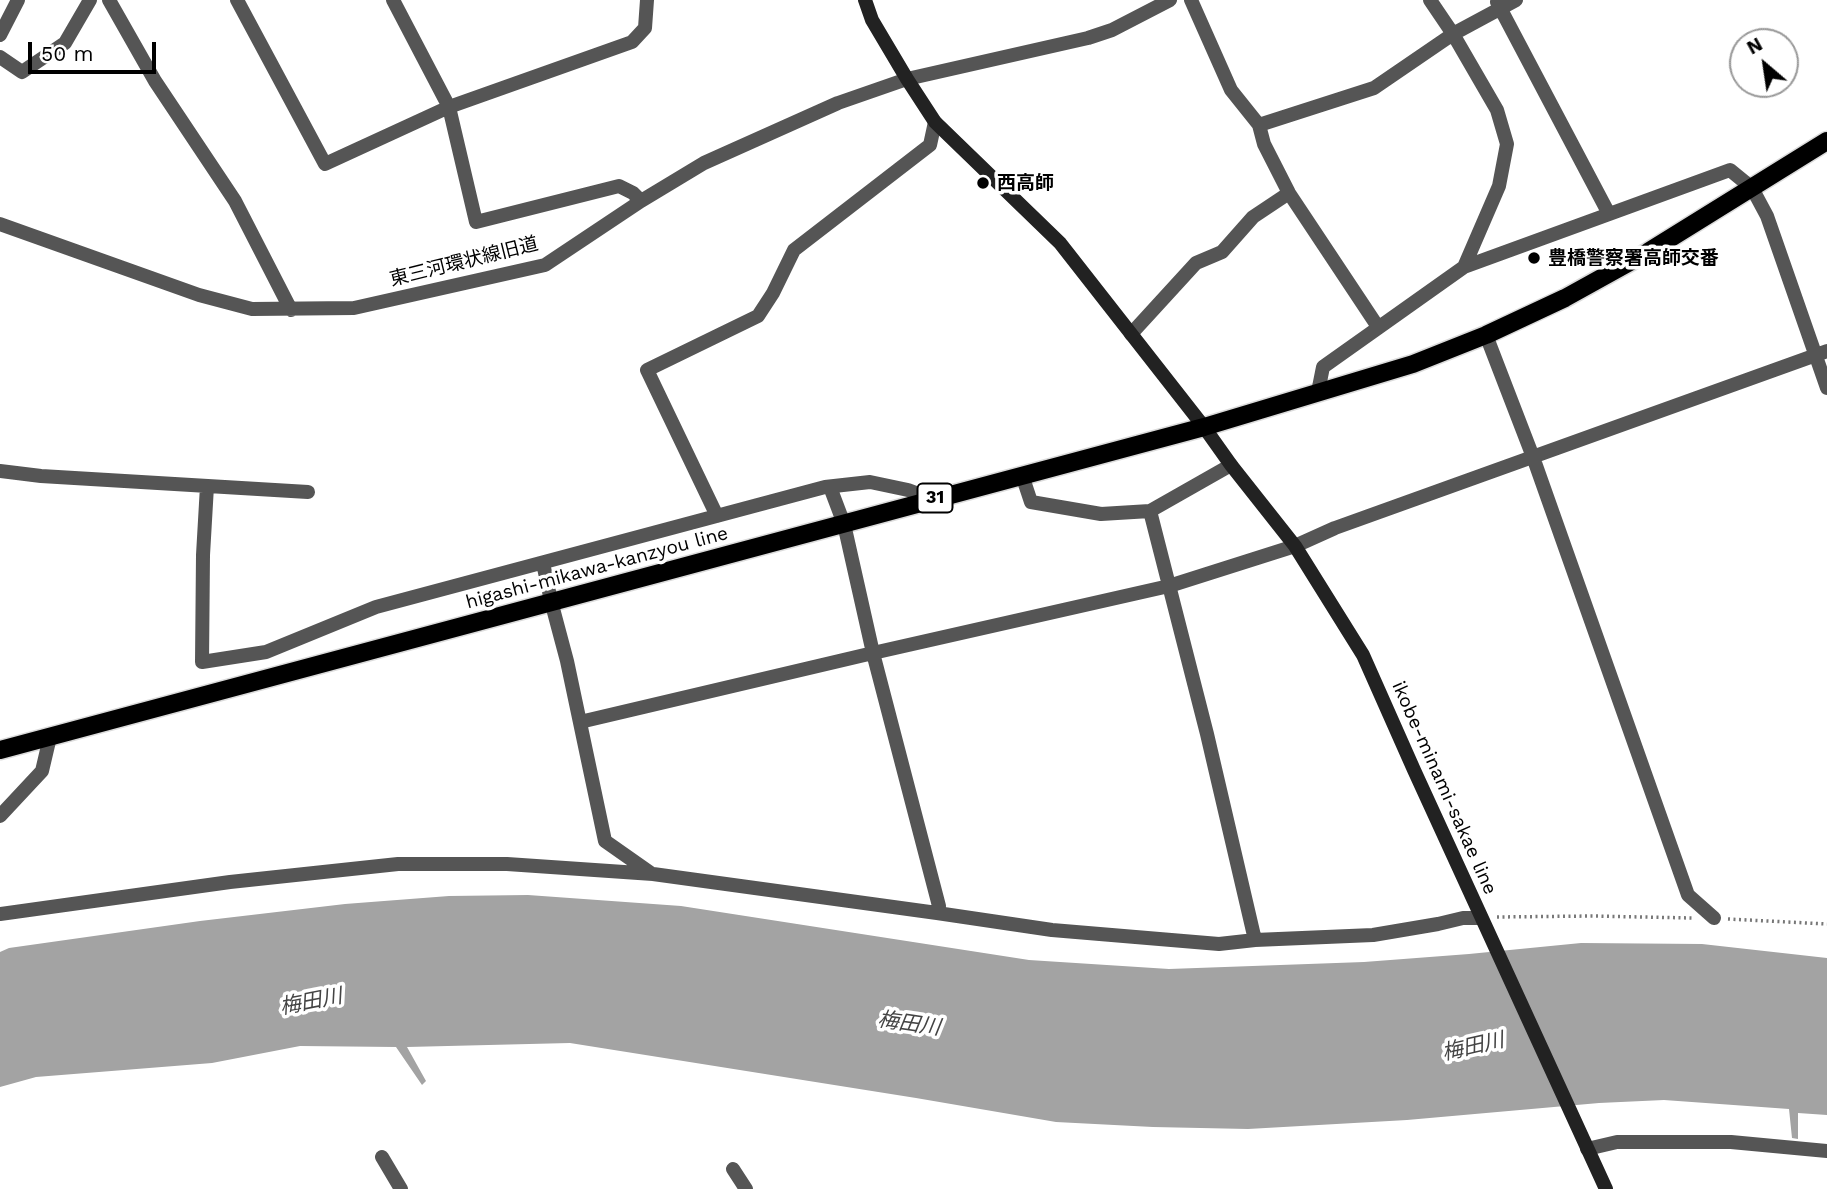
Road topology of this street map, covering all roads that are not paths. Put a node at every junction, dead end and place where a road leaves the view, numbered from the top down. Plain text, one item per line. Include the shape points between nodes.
1 (18, 0) edge
2 (90, 0) edge
3 (109, 0) edge
4 (237, 0) edge
5 (393, 0) edge
6 (647, 0) edge
7 (864, 0) edge
8 (1170, 0) edge
9 (1191, 0) edge
10 (1430, 0) edge
11 (1516, 0) edge
12 (1499, 4) edge
13 (1453, 34) junction
14 (0, 35) edge
15 (0, 57) edge
16 (907, 79) junction
17 (449, 107) junction
18 (935, 122) junction
19 (1259, 125) junction
20 (1827, 141) edge
21 (1752, 188) junction
22 (1289, 193) junction
23 (641, 201) junction
24 (1609, 214) junction
25 (0, 224) edge
26 (1464, 267) junction
27 (291, 310) junction
28 (1378, 327) junction
29 (1131, 334) junction
30 (1486, 335) junction
31 (1821, 353) edge
32 (1827, 388) edge
33 (1318, 393) junction
34 (1204, 427) junction
35 (1534, 457) junction
36 (1231, 465) junction
37 (0, 471) edge
38 (1022, 475) junction
39 (207, 486) junction
40 (831, 487) junction
41 (308, 492) dead end
42 (932, 499) junction
43 (1150, 512) junction
44 (717, 516) junction
45 (844, 524) junction
46 (1295, 546) junction
47 (543, 563) junction
48 (1169, 586) junction
49 (551, 601) junction
50 (873, 653) junction
51 (580, 722) junction
52 (50, 737) junction
53 (0, 750) edge
54 (0, 816) edge
55 (653, 874) junction
56 (937, 913) junction
57 (0, 914) edge
58 (1482, 918) junction
59 (1714, 918) road end
60 (1255, 940) junction
61 (1587, 1149) junction
62 (1827, 1151) edge
63 (382, 1157) dead end
64 (733, 1169) dead end
65 (401, 1189) edge
66 (746, 1189) edge
67 (1606, 1189) edge

1 - 14 street
2 - 15 street via 65,43 22,72
3 - 27 street via 155,81 235,201
4 - 17 street via 325,164
5 - 17 street
6 - 17 street via 645,28 632,42
7 - 16 main road
8 - 16 street, 東三河環状線旧道 via 1088,38
9 - 19 street via 1231,90
10 - 13 street
11 - 12 street
12 - 13 street
12 - 24 street
13 - 19 street via 1374,88
13 - 26 street via 1497,110 1507,144 1499,186
16 - 18 main road
16 - 23 street, 東三河環状線旧道 via 838,103 704,163
17 - 23 street via 476,222 619,186
18 - 29 main road via 1060,243
18 - 44 street via 930,145 794,250 758,316 647,370
19 - 22 street
20 - 21 main road, higashi-mikawa-kanzyou line / 31
21 - 24 street via 1730,170
21 - 30 main road, higashi-mikawa-kanzyou line / 31 via 1648,253
21 - 31 street
22 - 28 street
22 - 29 street via 1253,217 1222,252 1196,262
23 - 27 street, 東三河環状線旧道 via 545,265 355,308
24 - 26 street
25 - 27 street, 東三河環状線旧道 via 199,295 252,309
26 - 28 street
28 - 33 street via 1323,367
29 - 34 main road
30 - 33 main road, higashi-mikawa-kanzyou line / 31 via 1413,364
30 - 35 street
31 - 32 street
31 - 35 street
33 - 34 main road, higashi-mikawa-kanzyou line / 31
34 - 36 main road, ikobe-minami-sakae line
34 - 38 main road, higashi-mikawa-kanzyou line / 31
35 - 46 street
35 - 59 street via 1688,895
36 - 43 street
36 - 46 main road, ikobe-minami-sakae line
37 - 39 street
38 - 42 main road, higashi-mikawa-kanzyou line / 31
38 - 43 street via 1031,502 1101,514
39 - 41 street
39 - 47 street via 202,662 266,652 376,607
40 - 42 street via 870,482
40 - 44 street
40 - 45 street
42 - 45 main road, higashi-mikawa-kanzyou line / 31
43 - 48 street
44 - 47 street
45 - 49 main road, higashi-mikawa-kanzyou line / 31
45 - 50 street
46 - 48 street
46 - 58 main road, ikobe-minami-sakae line via 1363,655
47 - 49 street
48 - 50 street
48 - 60 street
49 - 51 street
49 - 52 main road, higashi-mikawa-kanzyou line / 31
50 - 51 street
50 - 56 street via 939,906
51 - 55 street via 606,841
52 - 53 main road, higashi-mikawa-kanzyou line / 31
52 - 54 street via 42,771
55 - 56 street
55 - 57 street via 507,864 398,863
56 - 60 street via 1052,930 1219,944
58 - 60 street via 1373,934
58 - 61 main road, ikobe-minami-sakae line
61 - 62 street via 1617,1142 1731,1142
61 - 67 main road, ikobe-minami-sakae line
63 - 65 street
64 - 66 street

